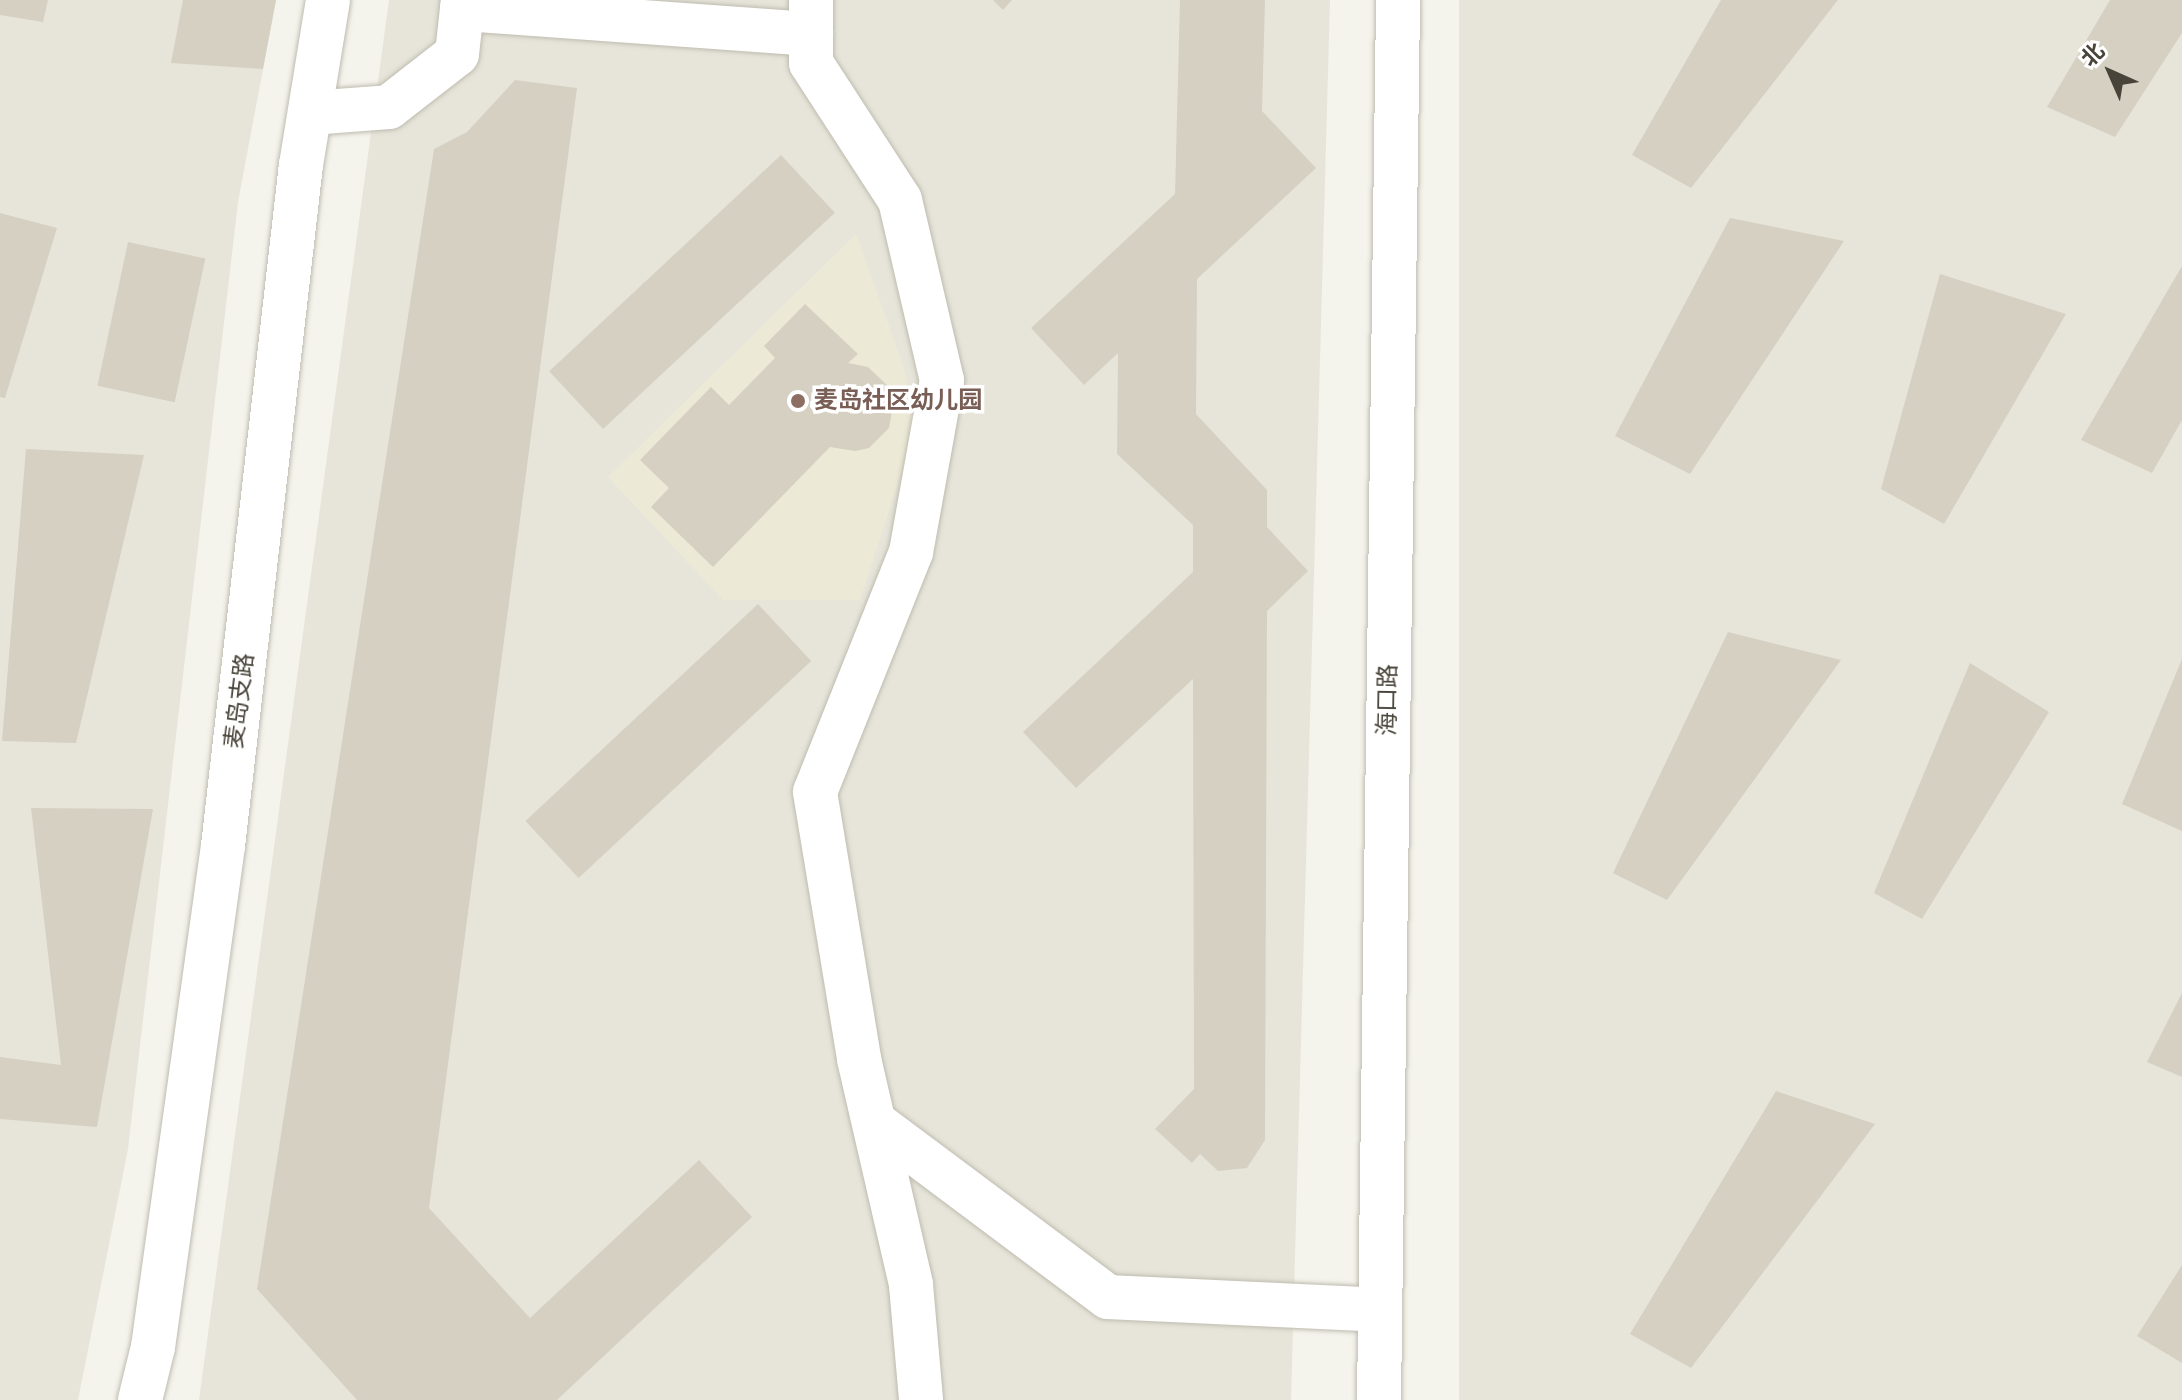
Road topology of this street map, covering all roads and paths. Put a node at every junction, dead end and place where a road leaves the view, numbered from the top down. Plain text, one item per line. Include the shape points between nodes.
1 (328, 0) edge
2 (1398, 0) edge
3 (463, 4) edge
4 (811, 17) edge
5 (310, 113) junction
6 (874, 1122) junction
7 (1379, 1310) junction
8 (140, 1400) edge
9 (921, 1400) edge
10 (1379, 1400) edge

1 - 5 street, 麦岛支路
2 - 7 street, 海口路
3 - 4 street
3 - 5 street via 457,54 389,107
4 - 6 street via 811,63 900,200 942,380 911,552 815,792
5 - 8 street, 麦岛支路 via 223,846 153,1347
6 - 7 street via 1108,1297
6 - 9 street via 911,1285
7 - 10 street, 海口路

